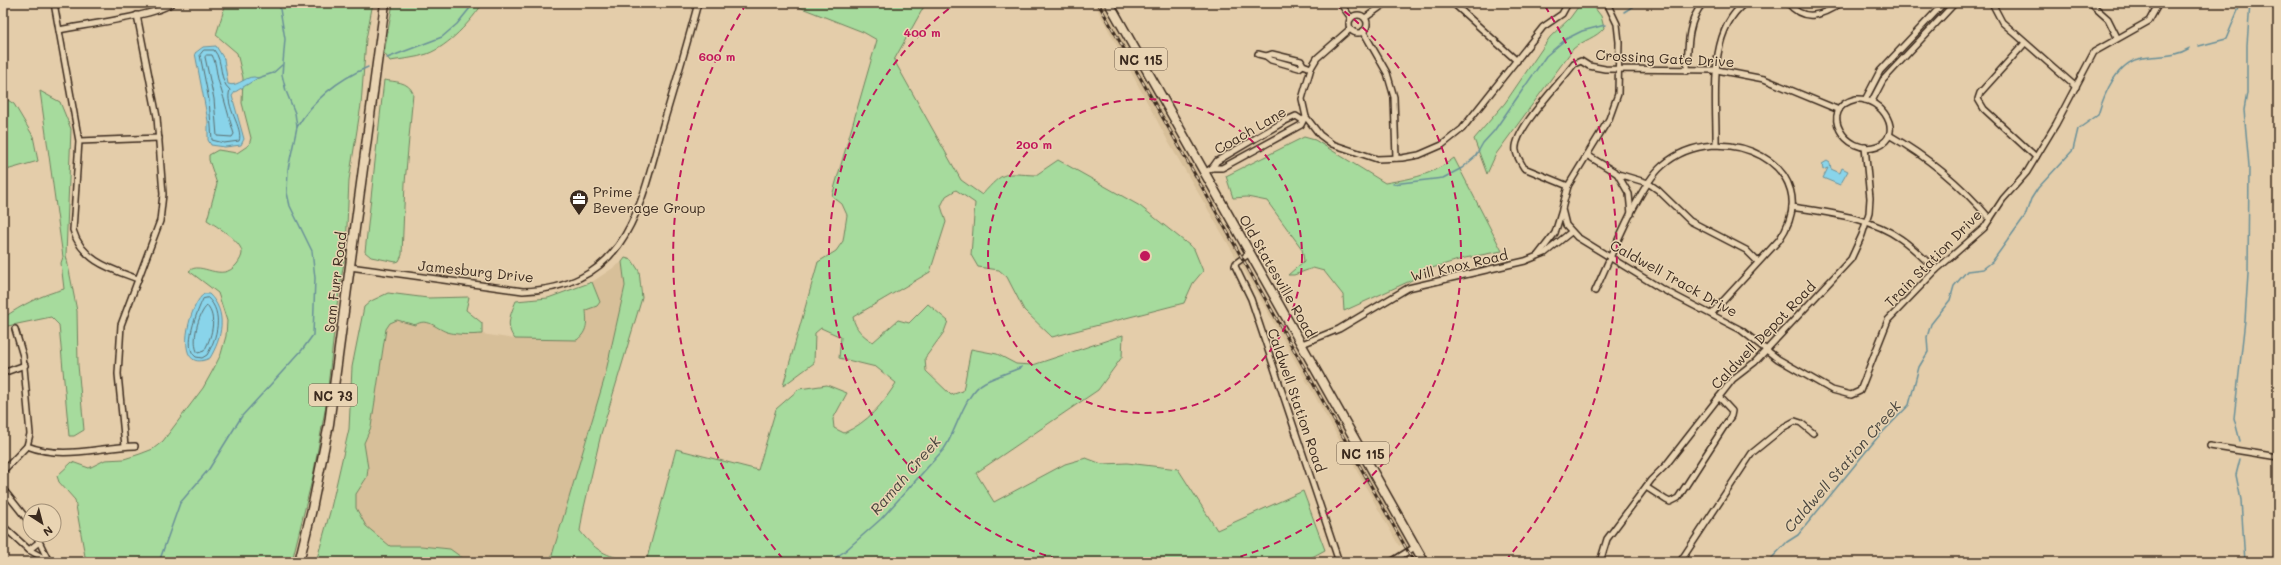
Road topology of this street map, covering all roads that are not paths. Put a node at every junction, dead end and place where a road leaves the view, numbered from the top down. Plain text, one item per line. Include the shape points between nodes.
1 (54, 3) edge
2 (172, 3) edge
3 (385, 3) edge
4 (698, 3) edge
5 (1109, 3) edge
6 (1340, 3) edge
7 (1386, 3) edge
8 (1453, 3) edge
9 (1568, 3) edge
10 (1607, 3) edge
11 (1703, 3) edge
12 (1745, 3) edge
13 (1788, 3) edge
14 (1841, 3) edge
15 (1944, 3) edge
16 (1955, 3) edge
17 (1992, 3) edge
18 (2090, 3) edge
19 (2159, 3) edge
20 (137, 15) junction
21 (1351, 18) junction
22 (1365, 18) junction
23 (1350, 29) junction
24 (59, 30) junction
25 (1363, 31) junction
26 (2117, 37) junction
27 (2025, 44) junction
28 (1258, 54) dead end
29 (1517, 62) junction
30 (1311, 68) junction
31 (1619, 70) junction
32 (1717, 70) junction
33 (1687, 71) junction
34 (2076, 87) junction
35 (1865, 100) junction
36 (1872, 101) junction
37 (1839, 110) junction
38 (1304, 118) junction
39 (1889, 135) junction
40 (159, 138) junction
41 (1257, 139) junction
42 (79, 141) junction
43 (1716, 144) junction
44 (1262, 146) junction
45 (1865, 147) junction
46 (1587, 155) junction
47 (2036, 157) junction
48 (1396, 158) junction
49 (1212, 168) junction
50 (1204, 173) junction
51 (1618, 174) junction
52 (1648, 183) junction
53 (1568, 186) junction
54 (1792, 207) junction
55 (1562, 209) junction
56 (1631, 214) junction
57 (1990, 219) junction
58 (1866, 222) junction
59 (1571, 232) junction
60 (1250, 253) junction
61 (1538, 255) junction
62 (1611, 257) junction
63 (1758, 262) junction
64 (350, 267) junction
65 (1936, 270) junction
66 (138, 279) junction
67 (1595, 291) dead end
68 (1712, 313) junction
69 (15, 329) dead end
70 (1302, 344) junction
71 (1766, 350) junction
72 (25, 365) junction
73 (3, 373) edge
74 (1854, 394) joint
75 (1719, 397) junction
76 (1813, 433) dead end
77 (27, 446) junction
78 (125, 446) junction
79 (135, 446) dead end
80 (2210, 446) dead end
81 (2278, 457) edge
82 (3, 471) edge
83 (1646, 487) junction
84 (3, 489) edge
85 (22, 513) edge
86 (3, 526) edge
87 (38, 543) edge
88 (40, 543) edge
89 (1415, 547) junction
90 (29, 550) junction
91 (50, 562) edge
92 (299, 562) edge
93 (1339, 562) edge
94 (1391, 562) edge
95 (1424, 562) edge
96 (1600, 562) edge
97 (1680, 562) edge

1 - 24 street
2 - 20 street via 161,9
3 - 64 main road, Sam Furr Road / NC 73
4 - 64 street, Jamesburg Drive via 638,212 619,246 587,274 564,284 523,291
5 - 50 main road, Old Statesville Road / NC 115
6 - 21 street
7 - 22 street
8 - 29 street
9 - 29 street via 1562,14 1544,27
10 - 31 street via 1616,24
11 - 33 street via 1689,36
12 - 32 street via 1731,16 1726,26 1718,54
13 - 14 street via 1798,12 1816,16
15 - 35 street via 1880,71
16 - 36 street via 1883,80
17 - 27 street via 2002,22
18 - 26 street via 2108,19
19 - 26 street, Train Station Drive via 2149,21
20 - 24 street
20 - 40 street
21 - 22 street via 1357,15
21 - 23 street
22 - 25 street via 1367,24
23 - 25 street via 1355,32
23 - 30 street via 1317,58
24 - 42 street
25 - 48 street via 1387,73 1394,97
26 - 34 street, Train Station Drive via 2094,52
27 - 34 street
27 - 47 street via 1980,93 1978,99 1984,108
28 - 30 street via 1272,54 1300,61
29 - 48 street via 1462,128 1442,145 1418,155
30 - 38 street via 1302,99
31 - 33 street, Crossing Gate Drive
31 - 46 street via 1618,94 1610,119
31 - 53 street, Crossing Gate Drive via 1596,68 1581,61 1574,64 1540,104 1519,137 1516,150 1524,168
32 - 33 street, Crossing Gate Drive
32 - 37 street, Crossing Gate Drive via 1764,79
32 - 43 street
34 - 47 street, Train Station Drive
35 - 36 street
35 - 37 street via 1851,101
36 - 39 street via 1887,117 1890,124
37 - 45 street via 1837,122 1841,132 1853,143
38 - 41 street, Coach Lane via 1296,116
38 - 44 street, Coach Lane via 1301,125
38 - 48 street via 1332,144 1377,159
39 - 45 street via 1883,143
39 - 57 street via 1932,164
40 - 42 street
40 - 66 street via 163,194 161,212
41 - 44 street
41 - 49 street, Coach Lane via 1217,161
42 - 66 street via 73,230 75,238 90,257 102,266
43 - 52 street via 1689,148 1675,155 1661,166
43 - 54 street via 1741,148 1765,157 1787,181
44 - 49 street, Coach Lane via 1222,168
45 - 58 street, Caldwell Depot Road via 1870,198
46 - 51 street
46 - 53 street
47 - 57 street, Train Station Drive
49 - 50 street, Coach Lane
50 - 60 main road, Old Statesville Road / NC 115
51 - 52 street
51 - 56 street via 1629,194
52 - 56 street
52 - 63 street via 1690,221 1746,250
53 - 55 street
54 - 58 street
54 - 63 street via 1786,230
55 - 59 street
55 - 61 street, Will Knox Road via 1554,236
56 - 62 street
57 - 65 street, Train Station Drive via 1974,237
58 - 65 street via 1901,239
58 - 71 street, Caldwell Depot Road via 1851,259
59 - 61 street, Will Knox Road via 1545,253
59 - 62 street, Caldwell Track Drive
60 - 70 main road, Old Statesville Road / NC 115
60 - 93 street, Caldwell Station Road via 1235,266 1251,299
61 - 70 street, Will Knox Road via 1513,265 1408,288 1339,329
62 - 67 street
62 - 68 street, Caldwell Track Drive via 1660,288
63 - 68 street
64 - 92 main road, Sam Furr Road / NC 73 via 329,424
65 - 74 street, Train Station Drive via 1888,320 1860,391
66 - 78 street via 121,325 118,357
68 - 71 street, Caldwell Track Drive via 1749,335
69 - 72 street
70 - 89 main road, Old Statesville Road / NC 115
71 - 74 street, Caldwell Track Drive via 1832,390
71 - 75 street, Caldwell Depot Road via 1733,379
72 - 73 street
72 - 77 street via 31,426
75 - 83 street, Caldwell Depot Road via 1666,466
75 - 83 street via 1730,407 1731,416 1678,498 1670,502
76 - 97 street via 1801,423 1795,422 1784,427 1752,453
77 - 78 street via 43,452 61,454
77 - 82 street
78 - 79 street
80 - 81 street
83 - 96 street, Caldwell Depot Road via 1608,539
84 - 85 street
86 - 90 street
87 - 90 street
88 - 91 street
89 - 94 street
89 - 95 main road, Old Statesville Road / NC 115
90 - 91 street

